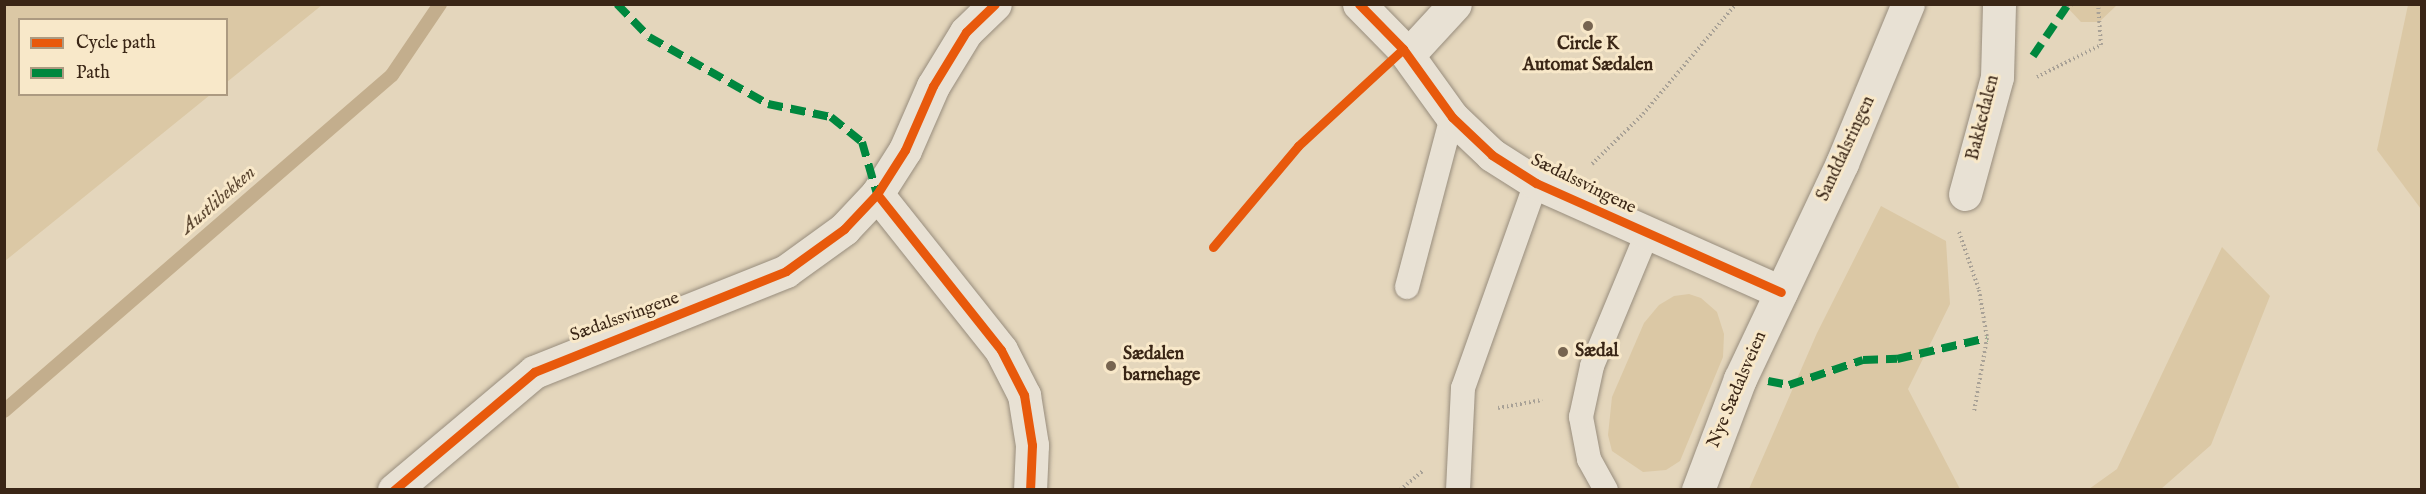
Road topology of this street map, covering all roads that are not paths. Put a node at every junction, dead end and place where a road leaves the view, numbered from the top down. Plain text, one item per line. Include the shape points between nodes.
1 (995, 4) edge
2 (1359, 4) edge
3 (1455, 4) edge
4 (1908, 4) edge
5 (1999, 4) edge
6 (1408, 55) junction
7 (1452, 117) junction
8 (1536, 183) junction
9 (877, 194) junction
10 (1965, 194) road end
11 (1647, 234) junction
12 (1407, 287) dead end
13 (1781, 292) junction
14 (394, 489) edge
15 (1030, 489) edge
16 (1458, 489) edge
17 (1606, 489) edge
18 (1698, 489) edge

1 - 9 street, Sædalssvingene via 960,41 933,86 905,150
2 - 6 street, Sædalssvingene
3 - 6 street
4 - 13 street, Sanddalsringen via 1875,88
5 - 10 street, Bakkedalen via 1997,77
6 - 7 street, Sædalssvingene
7 - 8 street, Sædalssvingene via 1492,155
7 - 12 lane
8 - 11 street, Sædalssvingene
8 - 16 lane, Sædalssvingene via 1462,388
9 - 14 street, Sædalssvingene via 844,229 786,271 534,372
9 - 15 street via 1001,350 1024,395 1032,444
11 - 13 street, Sædalssvingene
11 - 17 lane via 1592,366 1581,417 1589,459
13 - 18 street, Nye Sædalsveien via 1740,379

